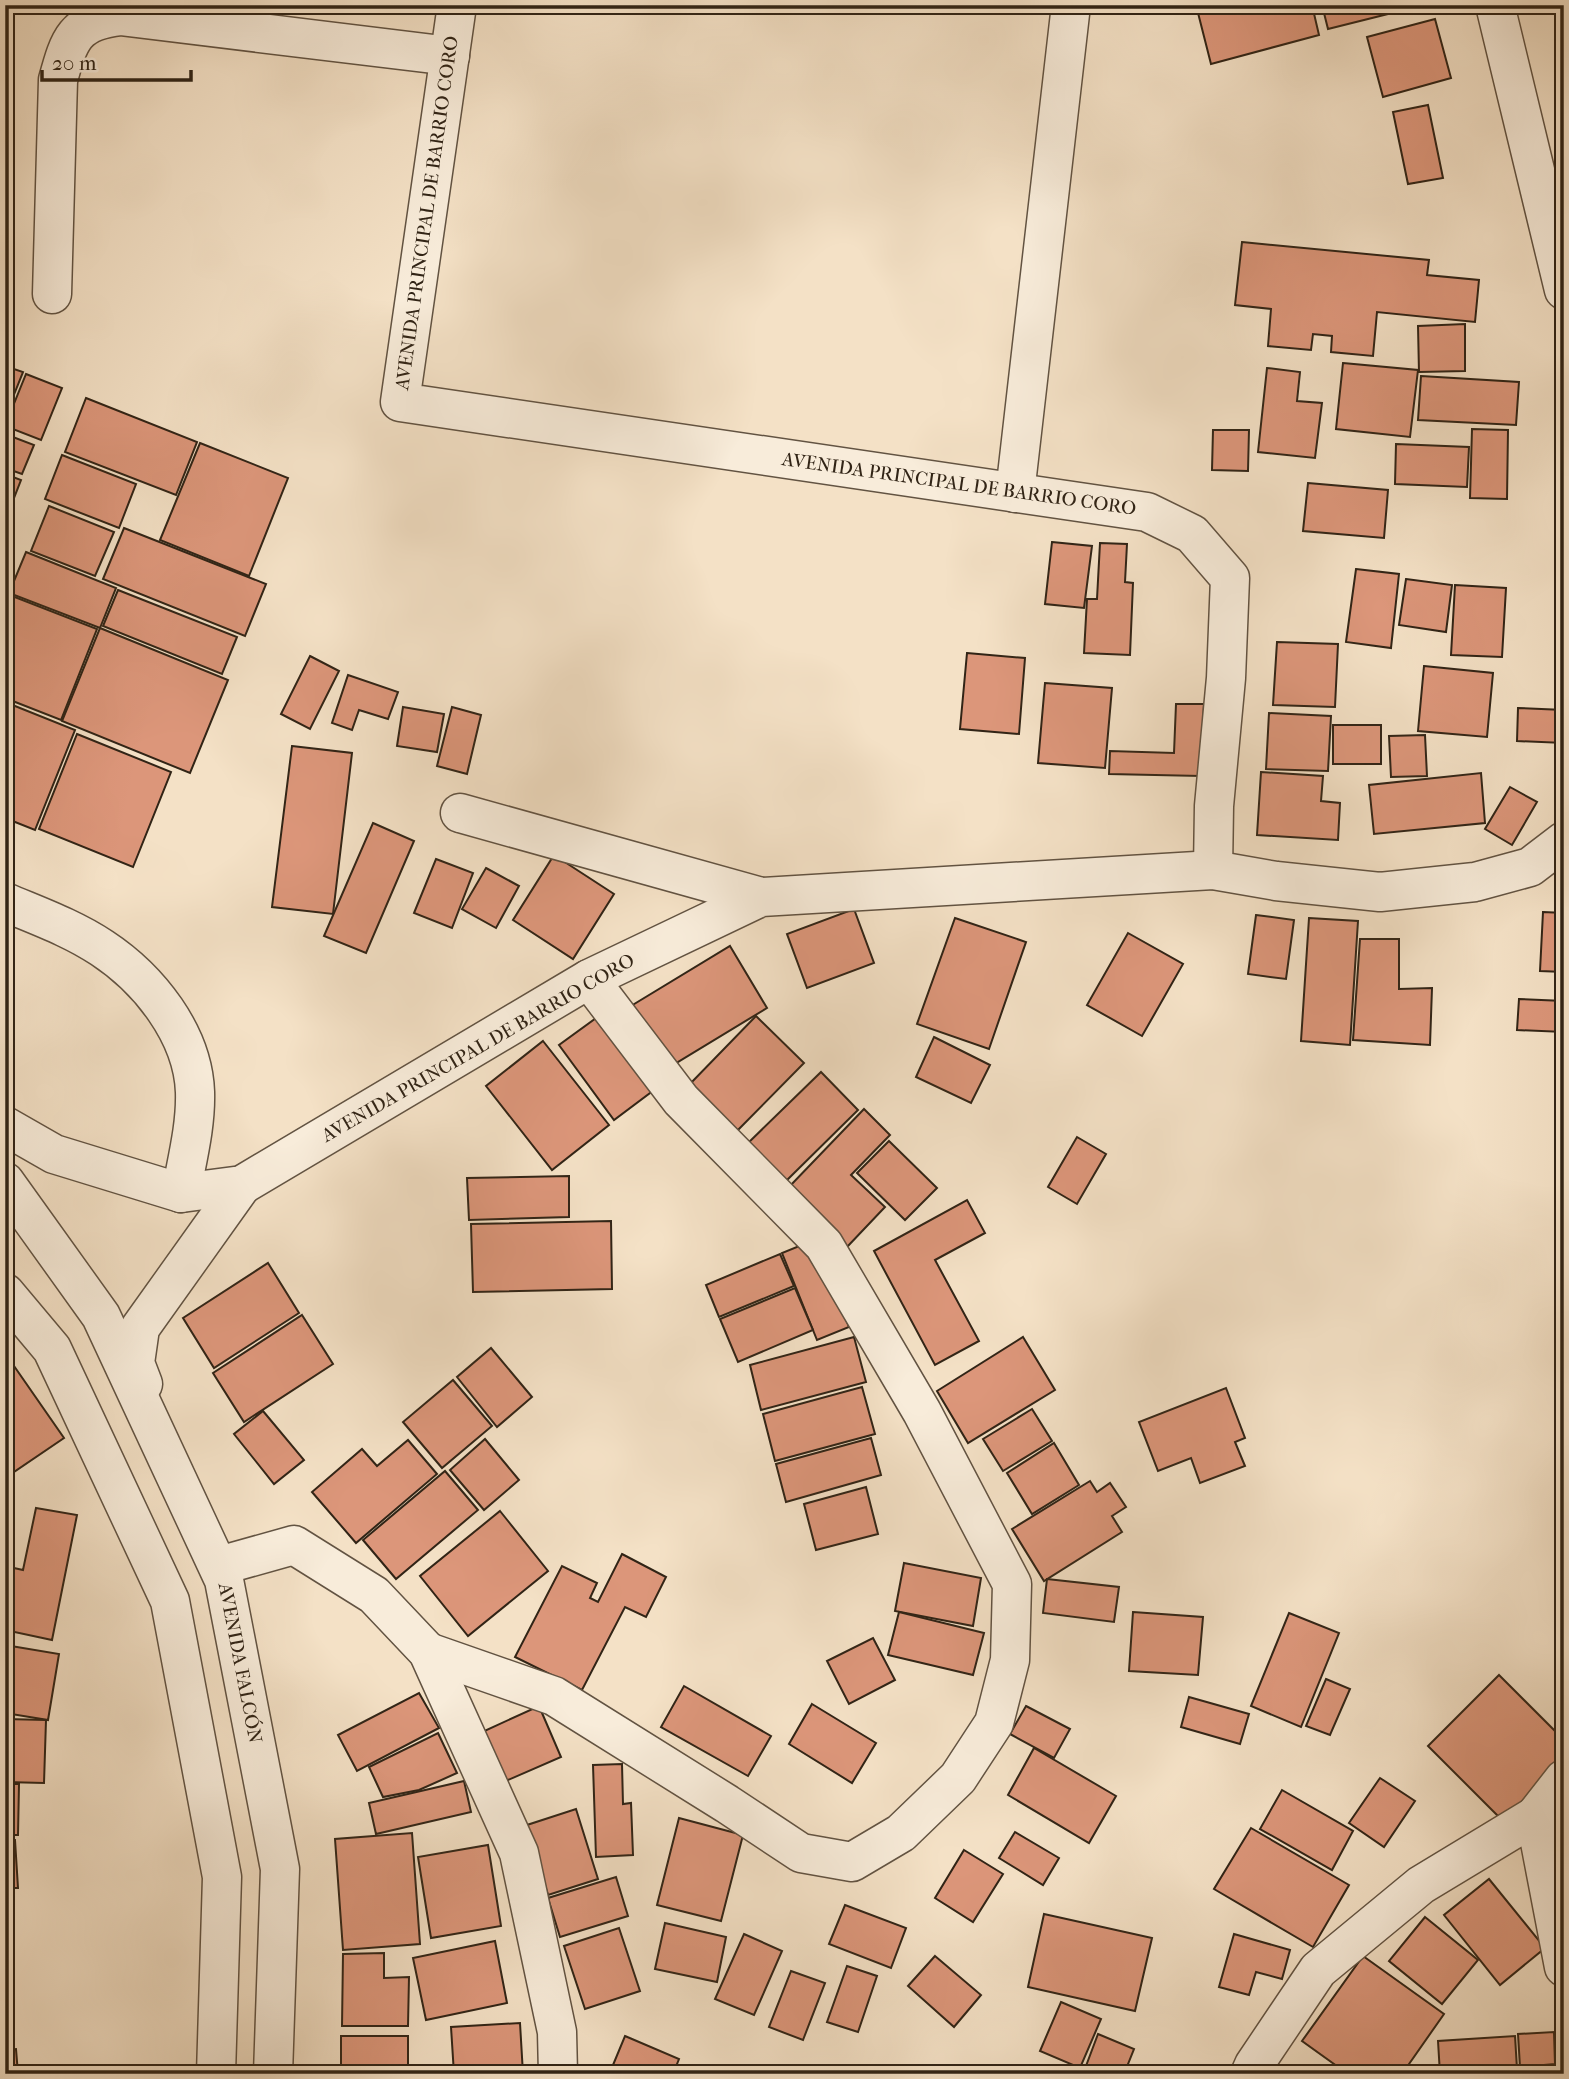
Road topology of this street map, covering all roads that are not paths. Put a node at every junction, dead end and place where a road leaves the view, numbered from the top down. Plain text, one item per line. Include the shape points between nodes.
1 (457, 5) edge
2 (1071, 5) edge
3 (1495, 5) edge
4 (450, 56) junction
5 (1564, 290) edge
6 (52, 294) dead end
7 (1015, 493) junction
8 (460, 813) dead end
9 (1564, 841) edge
10 (1213, 870) junction
11 (761, 897) junction
12 (5, 902) edge
13 (589, 979) junction
14 (5, 1126) edge
15 (5, 1182) edge
16 (242, 1185) junction
17 (181, 1193) junction
18 (5, 1293) edge
19 (165, 1453) junction
20 (219, 1566) junction
21 (428, 1652) junction
22 (1564, 1779) edge
23 (1535, 1816) junction
24 (1564, 1967) edge
25 (216, 2074) edge
26 (273, 2074) edge
27 (558, 2074) edge
28 (1250, 2074) edge

1 - 4 street, AVENIDA PRINCIPAL DE BARRIO CORO
2 - 7 street
3 - 5 street
4 - 6 street via 120,16 86,25 66,48 58,79
4 - 7 street, AVENIDA PRINCIPAL DE BARRIO CORO via 400,402
7 - 10 street, AVENIDA PRINCIPAL DE BARRIO CORO via 1147,512 1192,534 1230,578
8 - 11 street
9 - 10 street via 1530,867 1475,882 1380,892
10 - 11 street, AVENIDA PRINCIPAL DE BARRIO CORO
11 - 13 street, AVENIDA PRINCIPAL DE BARRIO CORO
12 - 17 street via 103,948 150,990 181,1037 195,1088 195,1114
13 - 16 street, AVENIDA PRINCIPAL DE BARRIO CORO
13 - 21 street via 681,1100 824,1245 922,1412 1012,1584 1010,1660 994,1723 958,1778 901,1833 852,1862 801,1853 554,1696
14 - 17 street via 54,1154
15 - 19 street, AVENIDA FALCÓN via 101,1316
16 - 17 street
16 - 19 street via 140,1328 135,1363
18 - 25 street via 52,1349 170,1601 222,1877
19 - 20 street, AVENIDA FALCÓN
20 - 21 street via 294,1545 374,1595
20 - 26 street, AVENIDA FALCÓN via 280,1870
21 - 27 street via 519,1853 557,2032
22 - 23 street
23 - 24 street
23 - 28 street via 1421,1885 1318,1970

